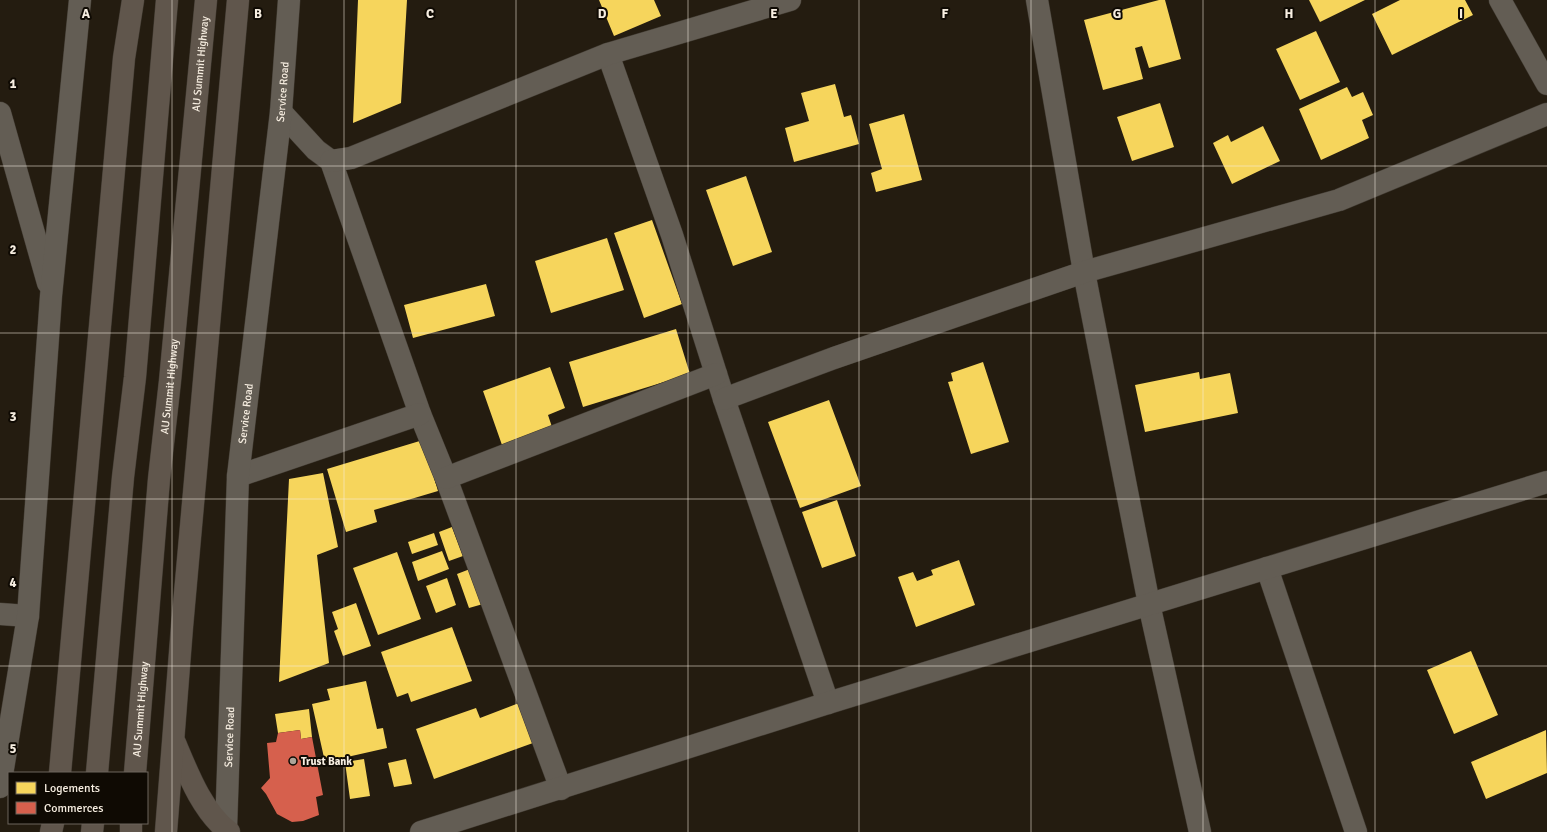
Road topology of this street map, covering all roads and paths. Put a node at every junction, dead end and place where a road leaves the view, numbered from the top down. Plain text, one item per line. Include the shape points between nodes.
1 (80, 0) edge
2 (133, 0) edge
3 (167, 0) edge
4 (206, 0) edge
5 (238, 0) edge
6 (289, 0) edge
7 (790, 0) edge
8 (1038, 0) edge
9 (1500, 0) edge
10 (608, 54) junction
11 (1547, 84) edge
12 (281, 112) junction
13 (0, 113) edge
14 (1547, 114) edge
15 (331, 161) junction
16 (1084, 272) junction
17 (51, 296) junction
18 (716, 374) junction
19 (724, 399) junction
20 (420, 414) junction
21 (238, 476) junction
22 (446, 478) junction
23 (1547, 482) edge
24 (1267, 568) junction
25 (1149, 604) junction
26 (0, 614) edge
27 (28, 616) junction
28 (828, 704) junction
29 (174, 740) junction
30 (60, 772) edge
31 (97, 772) edge
32 (135, 772) edge
33 (0, 787) edge
34 (561, 789) junction
35 (228, 831) edge
36 (166, 832) edge
37 (421, 832) edge
38 (1200, 832) edge
39 (1356, 832) edge

1 - 17 street
2 - 30 main road via 124,58
3 - 31 main road via 135,377 123,477
4 - 32 main road, AU Summit Highway via 159,479
5 - 29 main road
6 - 12 street, Service Road
7 - 10 street
8 - 16 street
9 - 11 street
10 - 15 street via 351,158
10 - 18 street via 672,235
12 - 15 street via 316,150
12 - 21 street, Service Road
13 - 17 street
14 - 16 street via 1339,200
15 - 20 street
16 - 19 street via 834,358
16 - 25 street
17 - 27 street
18 - 19 street
18 - 22 street
19 - 28 street
20 - 21 street
20 - 22 street
21 - 35 street, Service Road
22 - 34 street
23 - 24 street
24 - 25 street
24 - 39 street
25 - 28 street
25 - 38 street
26 - 27 street
27 - 33 street
28 - 34 street
29 - 35 main road via 190,780 210,812
29 - 36 main road
34 - 37 street

